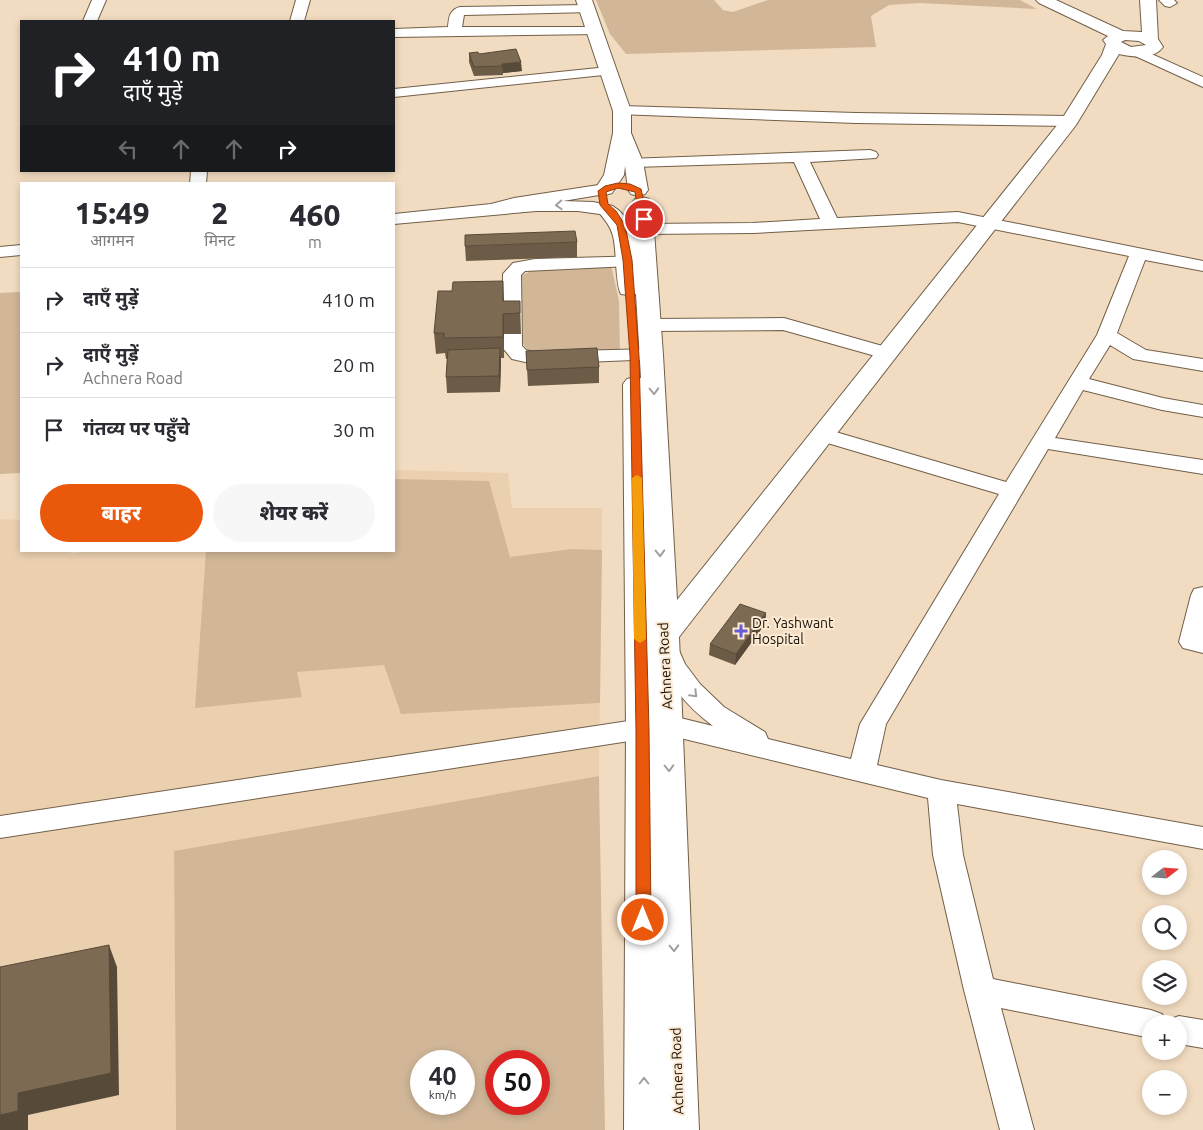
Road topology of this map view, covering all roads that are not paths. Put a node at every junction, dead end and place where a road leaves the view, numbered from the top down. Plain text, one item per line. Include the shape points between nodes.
1 (99, 0) edge
2 (303, 0) edge
3 (1149, 3) edge
4 (586, 4) edge
5 (1050, 4) edge
6 (90, 20) edge
7 (297, 20) edge
8 (455, 30) junction
9 (595, 31) junction
10 (395, 33) edge
11 (1118, 40) junction
12 (1144, 47) junction
13 (608, 71) junction
14 (1099, 74) junction
15 (1203, 82) edge
16 (395, 93) edge
17 (622, 111) junction
18 (1070, 121) junction
19 (622, 133) junction
20 (866, 143) junction
21 (799, 157) junction
22 (634, 162) junction
23 (606, 199) junction
24 (641, 207) junction
25 (395, 218) edge
26 (990, 223) junction
27 (831, 224) junction
28 (20, 250) edge
29 (0, 252) edge
30 (1139, 253) junction
31 (636, 260) junction
32 (1203, 266) edge
33 (649, 324) junction
34 (1107, 335) junction
35 (886, 353) junction
36 (643, 355) junction
37 (1203, 365) edge
38 (1077, 382) junction
39 (1203, 411) edge
40 (822, 434) junction
41 (1042, 442) junction
42 (1203, 467) edge
43 (1013, 491) junction
44 (1203, 595) edge
45 (663, 637) junction
46 (1203, 644) edge
47 (655, 727) junction
48 (784, 754) junction
49 (861, 773) junction
50 (941, 791) junction
51 (0, 827) edge
52 (1203, 838) edge
53 (980, 990) junction
54 (1142, 1022) edge
55 (1187, 1031) edge
56 (1203, 1034) edge
57 (644, 1130) edge
58 (679, 1130) edge
59 (1017, 1130) edge

1 - 6 street
2 - 7 street
3 - 11 main road
3 - 12 main road
4 - 8 street via 460,11 456,15
4 - 9 main road
5 - 11 main road
8 - 9 street
8 - 10 street
9 - 13 main road
11 - 12 main road
11 - 14 main road
12 - 14 main road
12 - 15 street
13 - 16 street
13 - 17 main road
14 - 18 main road
17 - 19 main road
17 - 20 street
18 - 20 street
18 - 26 main road
19 - 22 main road, Achnera Road
19 - 23 main road
20 - 21 street
21 - 22 street
21 - 27 street
22 - 24 main road, Achnera Road
23 - 24 main road via 620,213
23 - 24 main road via 624,186
23 - 25 street via 589,206 492,208
23 - 31 main road, Achnera Road
24 - 27 street via 753,228
24 - 31 main road, Achnera Road
26 - 27 street via 958,217
26 - 30 street
26 - 35 main road
28 - 29 street
30 - 32 street
30 - 34 street
31 - 33 main road, Achnera Road
31 - 36 main road, Achnera Road
31 - 36 street via 519,267 512,274 512,347 519,355 534,358
33 - 35 street via 784,324
33 - 36 main road, Achnera Road
34 - 37 street via 1140,356
34 - 38 street
35 - 40 main road
36 -> 45 main road, Achnera Road
36 - 47 main road, Achnera Road
38 - 39 street
38 - 41 street
40 - 43 street
40 - 45 main road
41 - 42 street
41 - 43 street
43 - 49 street via 873,724
44 - 46 street via 1192,642
45 - 47 main road, Achnera Road
45 -> 48 street via 670,664 712,712 737,730
47 - 48 street
47 - 51 street
57 -> 47 main road, Achnera Road
47 -> 58 main road, Achnera Road
48 - 49 street
49 - 50 street
50 - 52 street
50 - 53 street via 948,854
53 - 54 street
53 - 59 street
55 - 56 street

